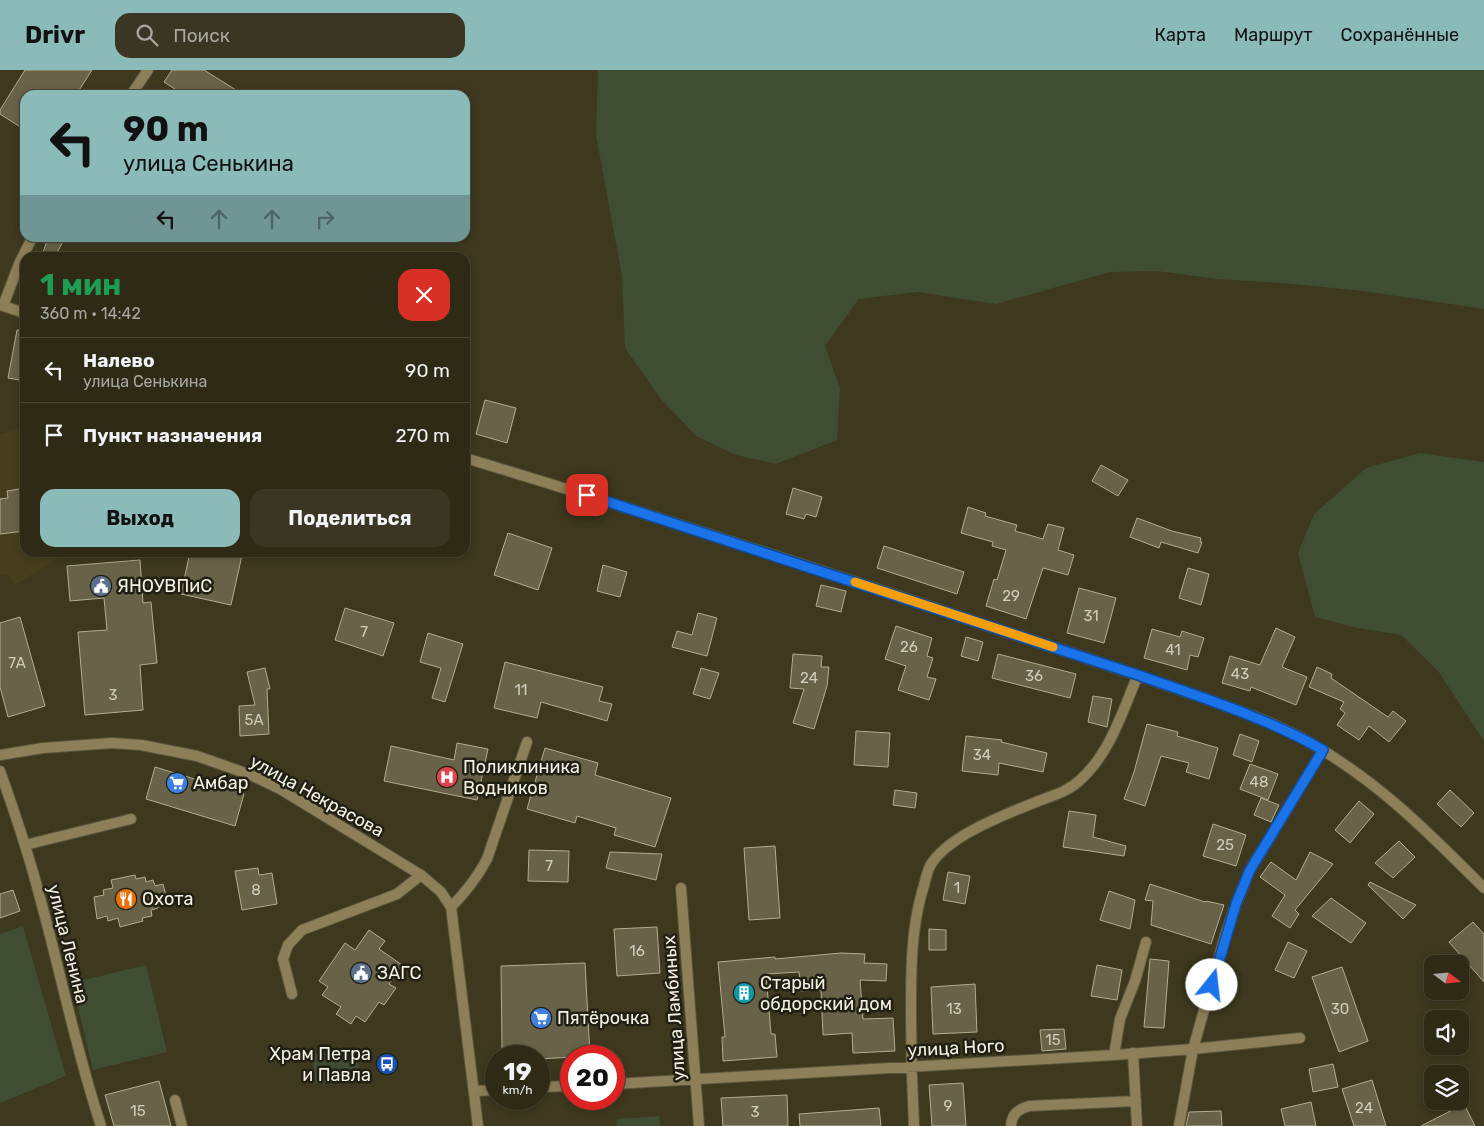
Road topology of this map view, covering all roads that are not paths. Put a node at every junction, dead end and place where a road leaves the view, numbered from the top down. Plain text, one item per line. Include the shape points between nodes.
1 (148, 70) edge
2 (134, 90) edge
3 (20, 262) edge
4 (2, 306) edge
5 (20, 311) edge
6 (470, 460) edge
7 (1138, 675) junction
8 (527, 742) dead end
9 (1323, 750) junction
10 (0, 755) edge
11 (0, 771) edge
12 (131, 819) dead end
13 (25, 845) junction
14 (421, 875) junction
15 (681, 888) dead end
16 (1484, 888) edge
17 (451, 907) junction
18 (1146, 942) dead end
19 (292, 994) dead end
20 (1300, 1038) dead end
21 (1193, 1049) junction
22 (1133, 1053) junction
23 (1114, 1054) junction
24 (911, 1067) junction
25 (695, 1079) junction
26 (625, 1083) edge
27 (475, 1091) junction
28 (485, 1091) edge
29 (175, 1100) dead end
30 (1136, 1101) junction
31 (101, 1126) edge
32 (182, 1126) edge
33 (478, 1126) edge
34 (699, 1126) edge
35 (914, 1126) edge
36 (1011, 1126) edge
37 (1137, 1126) edge
38 (1179, 1126) edge

1 - 2 street
3 - 4 street
4 - 5 street
6 - 7 street via 692,528
7 - 9 street via 1228,707
7 - 24 street via 1103,754 1080,780 1066,790 1000,816 965,835 943,850 930,867 914,926
8 - 17 street via 487,859 474,882
9 - 16 street via 1396,803
9 - 21 street via 1250,870 1225,936
10 - 14 street, улица Некрасова via 112,743 197,756 280,789
11 - 13 street, улица Ленина
12 - 13 street
13 - 31 street, улица Ленина
14 - 17 street, улица Некрасова via 441,892
14 - 19 street via 397,894 302,930 288,945 283,959
15 - 25 street, улица Ламбиных
17 - 27 street
18 - 23 street via 1120,1019
20 - 21 street, улица Ного
21 - 22 street, улица Ного
21 - 38 street
22 - 23 street, улица Ного
22 - 30 street
23 - 24 street, улица Ного
24 - 25 street, улица Ного
24 - 35 street
25 - 26 street, улица Ного
25 - 34 street, улица Ламбиных
27 - 28 street
27 - 33 street
29 - 32 street
30 - 36 street via 1028,1106 1013,1115
30 - 37 street

